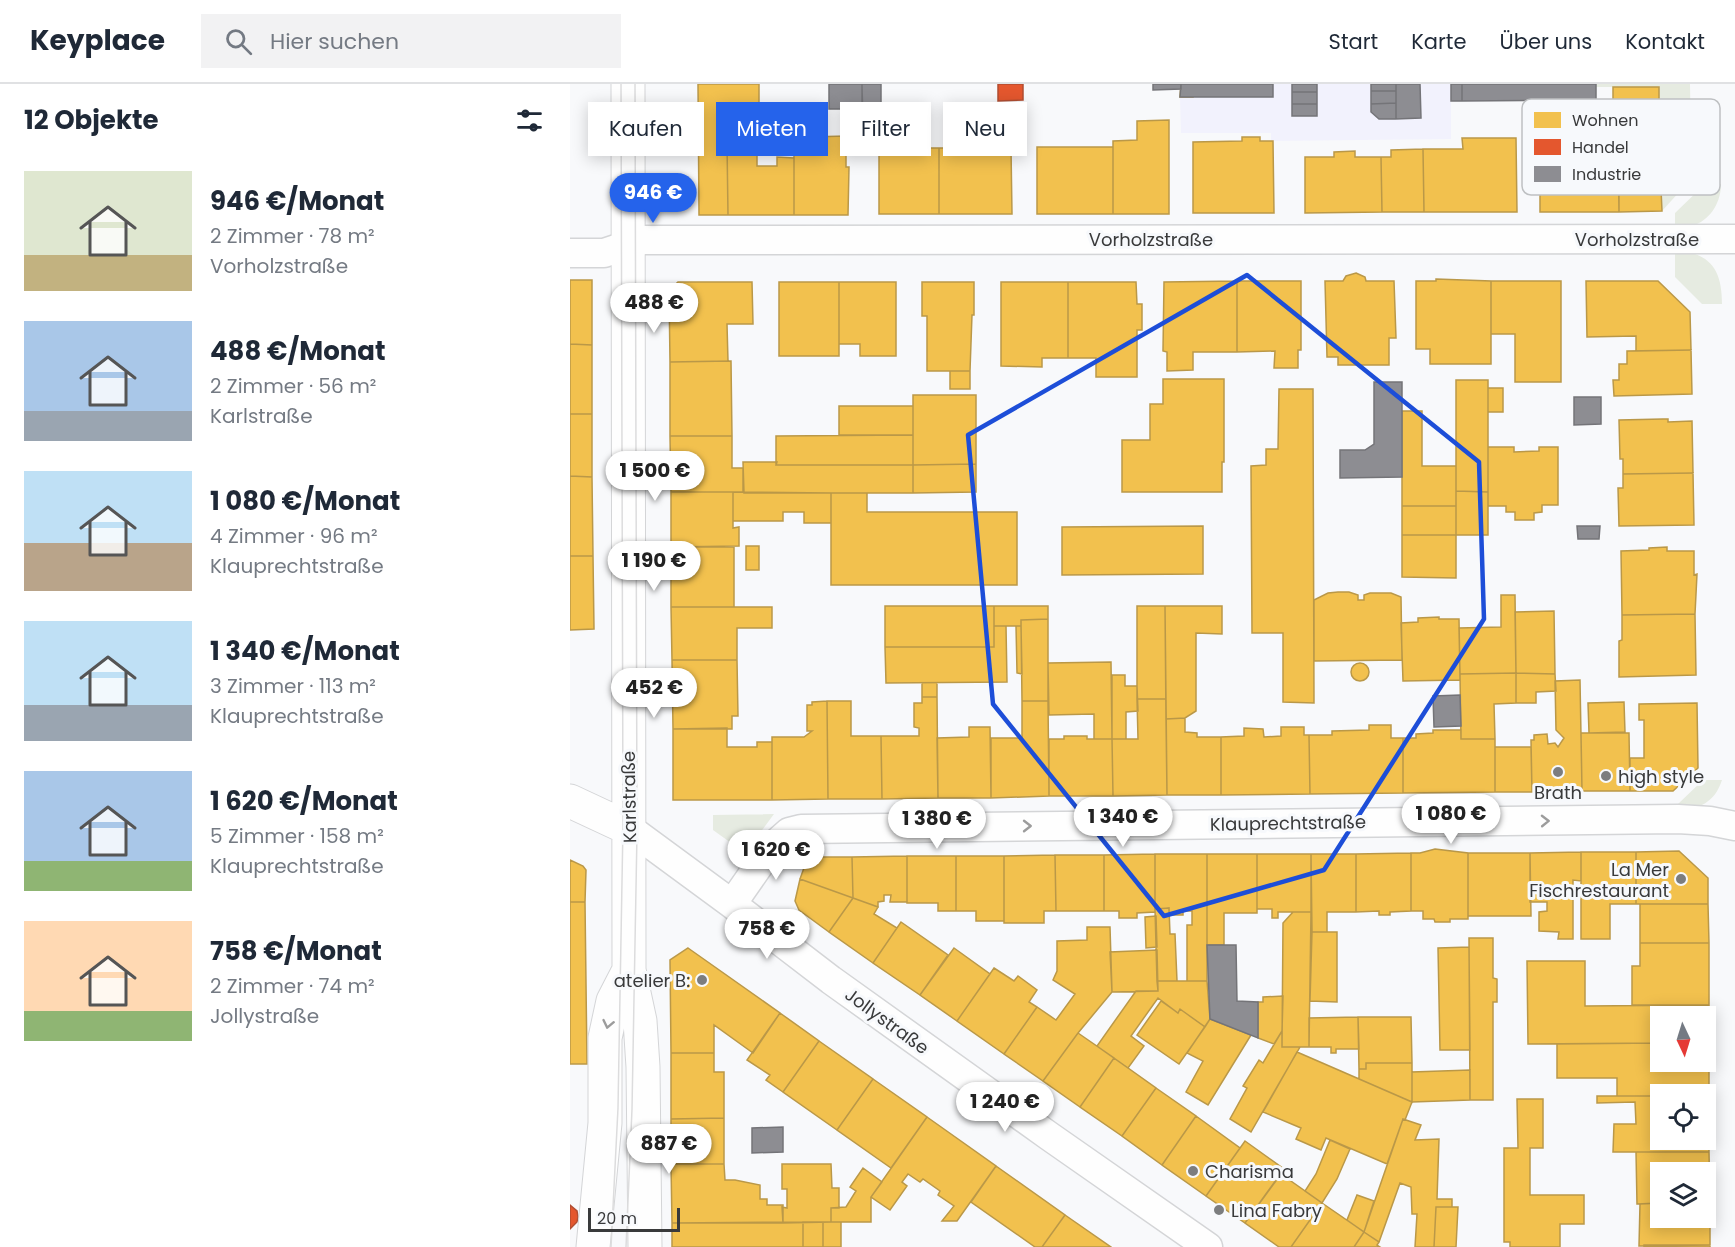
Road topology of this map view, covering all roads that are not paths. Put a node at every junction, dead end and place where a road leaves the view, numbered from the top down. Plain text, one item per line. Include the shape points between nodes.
1 (628, 84) edge
2 (1735, 239) edge
3 (628, 245) junction
4 (570, 253) edge
5 (570, 801) edge
6 (1735, 826) edge
7 (630, 829) junction
8 (732, 904) junction
9 (629, 970) junction
10 (594, 1247) edge
11 (645, 1247) edge
12 (1208, 1247) edge

1 - 3 main road, Karlstraße
2 - 3 street, Vorholzstraße via 643,240
3 - 4 street, Vorholzstraße via 604,253
3 - 7 main road, Karlstraße
5 - 7 main road
8 -> 6 street, Klauprechtstraße via 771,848 789,832 801,829 1678,819
7 - 8 street, Jollystraße
7 - 9 main road, Karlstraße
8 - 12 street, Jollystraße via 831,980
9 -> 10 main road, Karlstraße via 613,1001 605,1038 605,1123
9 - 11 main road, Karlstraße via 640,1021 643,1067

